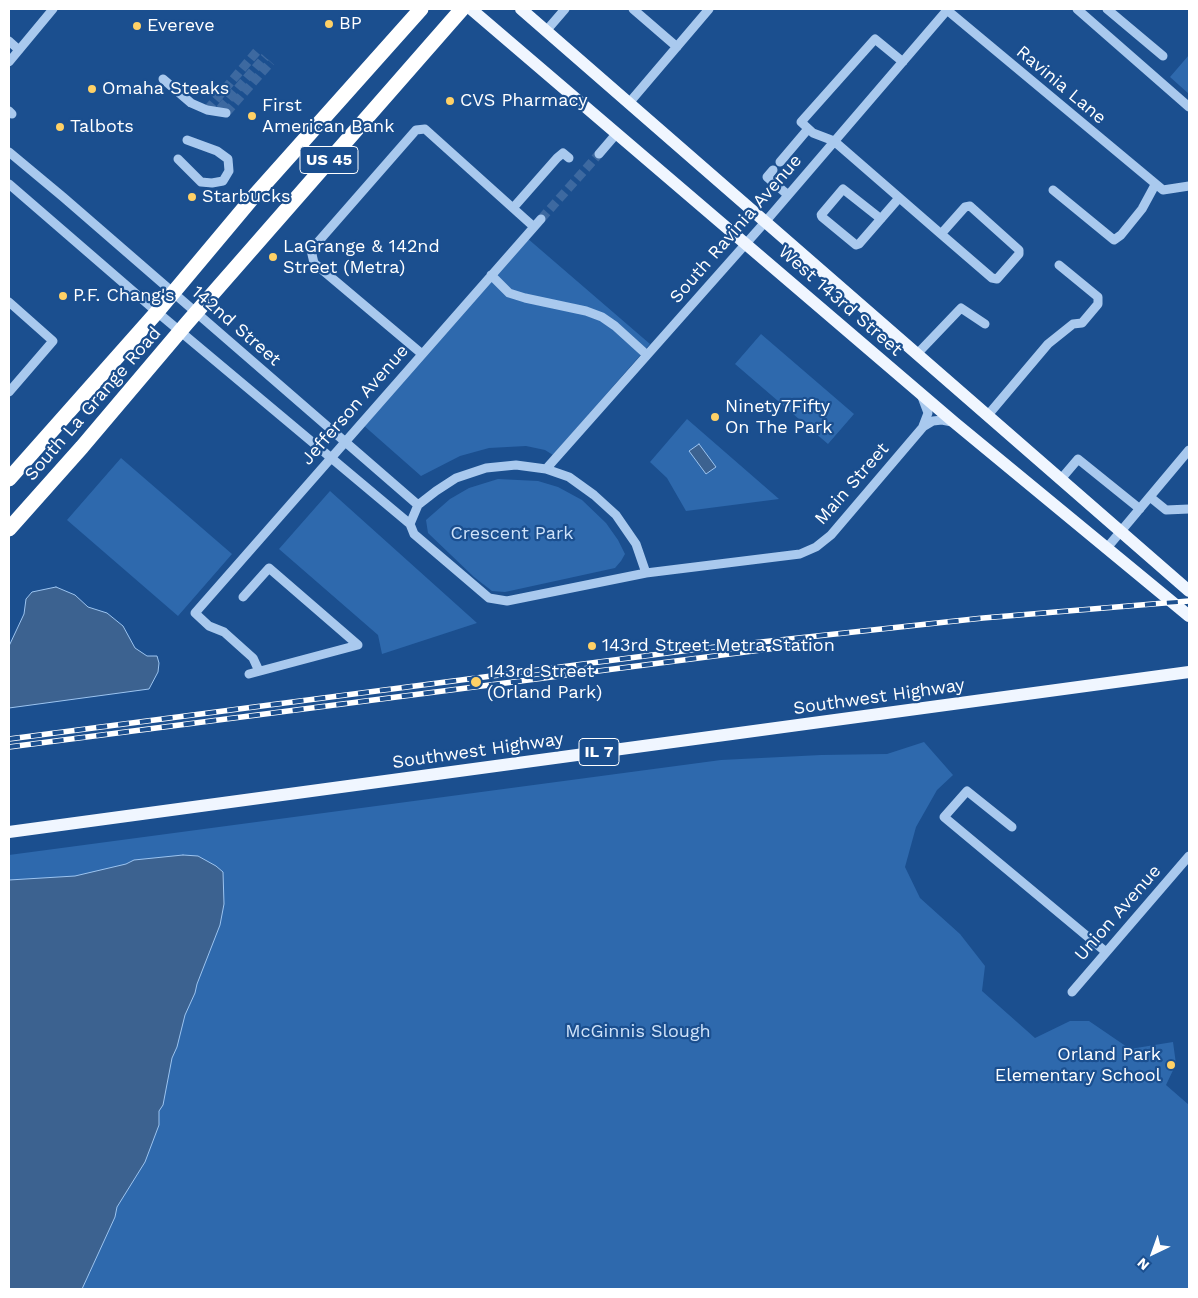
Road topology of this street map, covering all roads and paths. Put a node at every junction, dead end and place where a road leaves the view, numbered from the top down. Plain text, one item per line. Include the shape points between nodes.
1 (53, 9) edge
2 (421, 9) edge
3 (462, 9) edge
4 (471, 9) edge
5 (521, 9) edge
6 (633, 9) edge
7 (709, 9) edge
8 (1077, 9) edge
9 (1107, 9) edge
10 (562, 10) edge
11 (945, 10) edge
12 (546, 31) junction
13 (9, 41) edge
14 (677, 47) junction
15 (19, 50) junction
16 (1163, 56) dead end
17 (9, 62) edge
18 (902, 62) junction
19 (163, 79) dead end
20 (629, 104) junction
21 (1189, 107) edge
22 (223, 111) dead end
23 (808, 129) junction
24 (617, 133) junction
25 (187, 140) dead end
26 (834, 141) junction
27 (9, 152) edge
28 (599, 154) tunnel mouth
29 (569, 158) dead end
30 (178, 159) dead end
31 (780, 162) dead end
32 (773, 170) dead end
33 (9, 184) edge
34 (1155, 185) junction
35 (1189, 186) edge
36 (1052, 190) dead end
37 (788, 195) junction
38 (899, 198) junction
39 (513, 208) junction
40 (541, 219) tunnel mouth
41 (880, 219) junction
42 (766, 221) junction
43 (534, 227) junction
44 (941, 234) junction
45 (746, 243) junction
46 (1059, 265) dead end
47 (491, 275) junction
48 (172, 292) junction
49 (9, 302) edge
50 (157, 312) junction
51 (196, 312) junction
52 (985, 324) dead end
53 (180, 331) junction
54 (918, 353) junction
55 (422, 354) junction
56 (647, 355) junction
57 (917, 390) junction
58 (9, 392) edge
59 (988, 415) junction
60 (955, 423) junction
61 (920, 430) junction
62 (344, 442) junction
63 (1189, 450) edge
64 (331, 456) junction
65 (546, 469) junction
66 (9, 479) edge
67 (1061, 479) junction
68 (1150, 497) junction
69 (418, 506) junction
70 (1140, 509) junction
71 (1189, 509) edge
72 (410, 524) junction
73 (9, 529) edge
74 (1121, 532) junction
75 (1106, 549) junction
76 (646, 573) junction
77 (1189, 591) edge
78 (243, 597) dead end
79 (1189, 616) edge
80 (1189, 666) edge
81 (259, 671) junction
82 (1189, 672) edge
83 (249, 674) dead end
84 (1175, 674) junction
85 (1012, 827) dead end
86 (9, 832) edge
87 (1189, 856) edge
88 (1106, 952) junction
89 (1072, 992) dead end

1 - 15 street
2 - 48 highway, South La Grange Road / US 45
3 - 51 highway, South La Grange Road / US 45
4 - 24 main road, West 143rd Street
5 - 12 main road, West 143rd Street
6 - 14 street
7 - 14 street
8 - 21 street
9 - 16 street
10 - 12 street
11 - 18 street, South Ravinia Avenue
11 - 34 street, Ravinia Lane
12 - 20 main road, West 143rd Street
13 - 15 street
14 - 20 street
15 - 17 street
18 - 23 street via 875,38 801,122
18 - 26 street, South Ravinia Avenue
19 - 22 street via 191,103 206,110
20 - 42 main road, West 143rd Street
23 - 26 street
23 - 31 street
24 - 28 street
24 - 45 main road, West 143rd Street
25 - 30 street via 217,151 228,159 229,171 223,181 201,182
26 - 37 street, South Ravinia Avenue
26 - 38 street
27 - 48 street, 142nd Street
29 - 39 street via 563,153 557,158
32 - 37 street via 767,177
33 - 50 street
34 - 35 street via 1163,190
34 - 36 street via 1142,209 1114,240
37 - 42 street, South Ravinia Avenue
38 - 41 street
38 - 44 street
39 - 43 street
39 - 55 street via 425,129 416,130 312,250 314,263
40 - 43 street, Jefferson Avenue
41 - 41 street via 856,245 821,215 843,189
42 - 45 street, South Ravinia Avenue
42 - 54 main road, West 143rd Street
43 - 47 street, Jefferson Avenue
44 - 44 street via 995,279 1019,254 1019,250 970,206 965,207
45 - 56 street, South Ravinia Avenue
45 - 57 main road, West 143rd Street
46 - 59 street via 1098,297 1098,304 1082,323 1073,324 1048,344
47 - 55 street, Jefferson Avenue
47 - 56 street via 509,293 602,317
48 - 50 highway, South La Grange Road / US 45
48 - 51 street, 142nd Street
49 - 58 street via 53,341
50 - 53 street
50 - 66 highway, South La Grange Road / US 45
51 - 53 highway, South La Grange Road / US 45
51 - 62 street, 142nd Street
52 - 54 street via 961,308
53 - 64 street
53 - 73 highway, South La Grange Road / US 45
54 - 59 main road, West 143rd Street
55 - 62 street, Jefferson Avenue
56 - 65 street, South Ravinia Avenue
57 - 60 main road, West 143rd Street
57 - 61 street via 928,413
59 - 67 main road, West 143rd Street
60 - 61 street, Main Street via 933,421
60 - 75 main road, West 143rd Street
61 - 76 street, Main Street via 832,535 816,547 800,554
62 - 64 street, Jefferson Avenue
62 - 69 street, 142nd Street
63 - 68 street
64 - 72 street
64 - 81 street, Jefferson Avenue via 195,613 209,626 224,632 253,658
65 - 69 street via 516,465 486,468 456,478
65 - 76 street via 569,477 616,515 636,544
67 - 70 street via 1078,459
67 - 74 main road, West 143rd Street
68 - 70 street
68 - 71 street via 1166,510
69 - 72 street
70 - 74 street
72 - 76 street, Main Street via 414,534 489,598 506,601
74 - 75 street
74 - 77 main road, West 143rd Street
75 - 79 main road, West 143rd Street
78 - 81 street via 269,568 358,646
80 - 84 main road
81 - 83 street
82 - 84 main road, Southwest Highway / IL 7
84 - 86 main road, Southwest Highway / IL 7
85 - 88 street via 968,791 944,817
87 - 88 street, Union Avenue
88 - 89 street, Union Avenue

